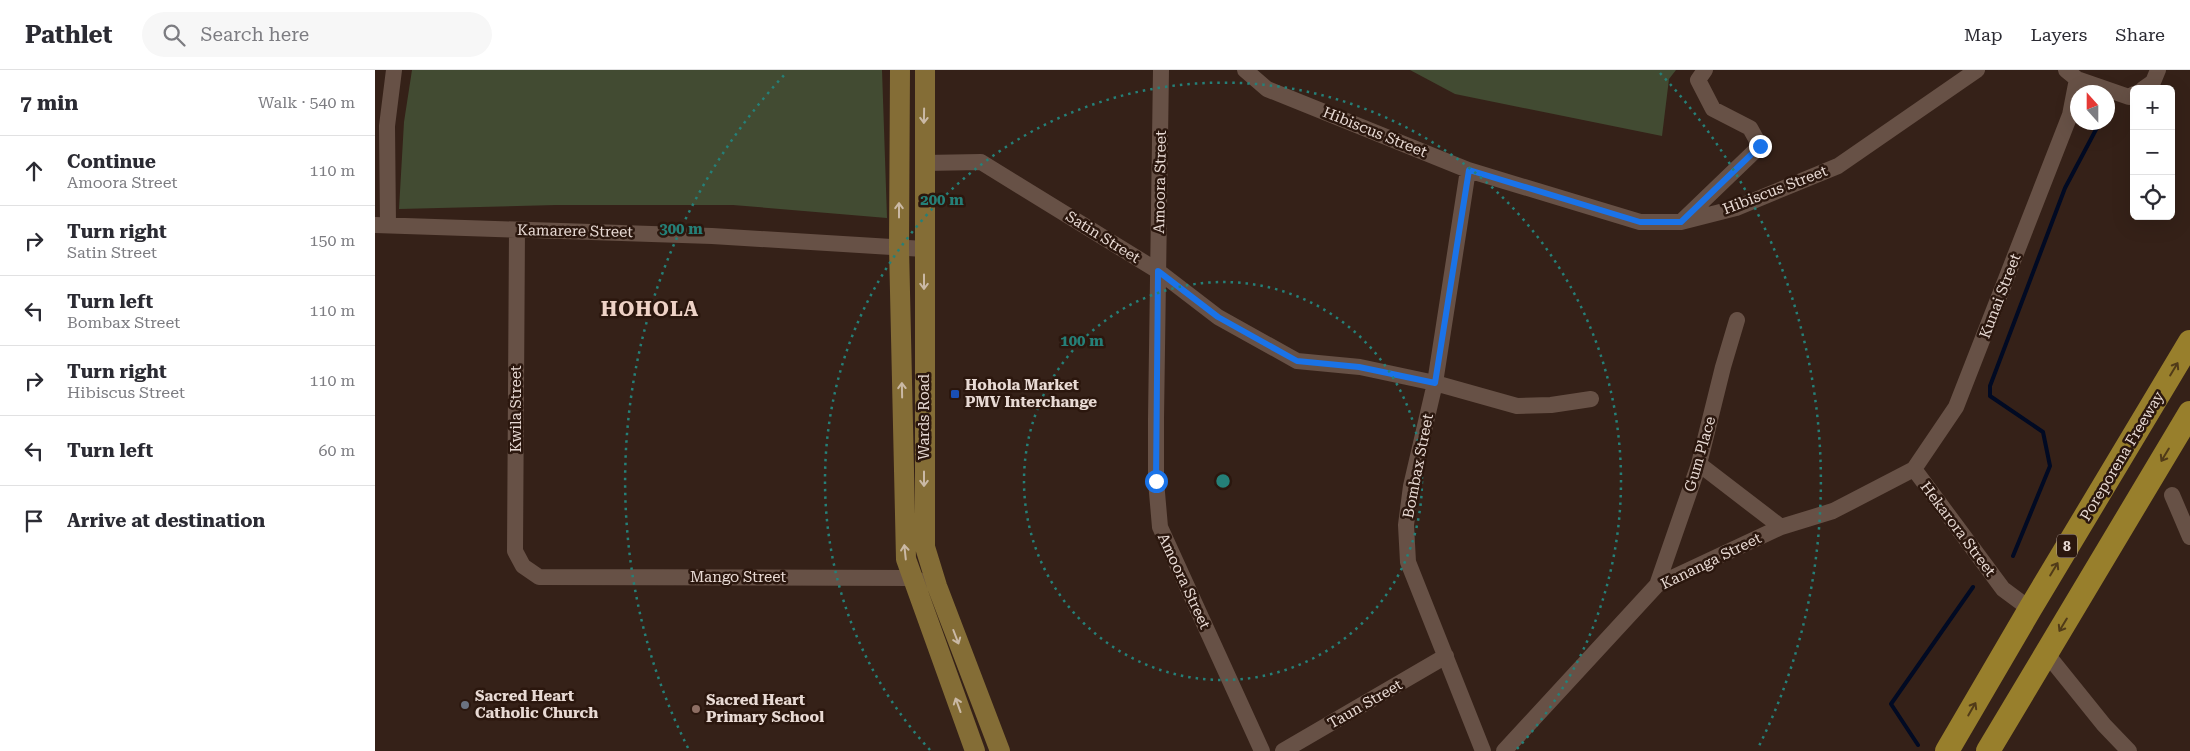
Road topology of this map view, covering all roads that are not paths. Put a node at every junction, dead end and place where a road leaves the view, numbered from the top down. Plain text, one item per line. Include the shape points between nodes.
1 (394, 70) edge
2 (900, 70) edge
3 (925, 70) edge
4 (1161, 70) edge
5 (1245, 70) edge
6 (1705, 70) edge
7 (1977, 70) edge
8 (2158, 70) edge
9 (2072, 74) edge
10 (2149, 85) edge
11 (2130, 96) edge
12 (924, 163) junction
13 (1469, 170) junction
14 (1681, 222) junction
15 (381, 225) edge
16 (517, 230) junction
17 (899, 247) junction
18 (924, 249) junction
19 (1158, 271) junction
20 (1737, 320) dead end
21 (2190, 342) edge
22 (1435, 383) junction
23 (1591, 399) dead end
24 (2190, 414) edge
25 (1699, 464) junction
26 (1914, 469) junction
27 (2172, 495) dead end
28 (1781, 527) junction
29 (2190, 537) edge
30 (539, 577) joint
31 (911, 578) junction
32 (1657, 585) junction
33 (937, 586) junction
34 (2030, 609) junction
35 (2046, 653) junction
36 (1446, 656) junction
37 (975, 751) edge
38 (1000, 751) edge
39 (1262, 751) edge
40 (1283, 751) edge
41 (1483, 751) edge
42 (1504, 751) edge
43 (1947, 751) edge
44 (1988, 751) edge
45 (2129, 751) edge

1 - 15 street
17 -> 2 main road, Wards Road
3 -> 12 main road, Wards Road
4 - 19 street, Amoora Street
5 - 13 street, Hibiscus Street via 1267,89
6 - 14 street via 1698,80 1713,109 1750,128 1760,146
7 - 14 street, Hibiscus Street via 1838,166 1736,208
8 - 10 street
9 - 11 street
9 - 26 street, Kunai Street via 2070,115 1955,408
12 - 18 main road, Wards Road
12 - 19 street, Satin Street via 981,162
13 - 14 street, Hibiscus Street via 1640,222
13 - 22 street, Bombax Street
15 - 16 street, Kamarere Street
16 - 17 street, Kamarere Street via 721,236
16 - 30 street, Kwila Street via 515,551 523,566
17 - 18 street, Kamarere Street
31 -> 17 main road, Wards Road via 905,559 904,539
18 -> 33 main road, Wards Road via 925,547
19 - 22 street, Satin Street via 1218,317 1297,361 1359,367
19 - 39 street, Amoora Street via 1156,446 1160,528
20 - 25 street, Gum Place
34 -> 21 highway, Poreporena Freeway / 8
22 - 23 street, Satin Street via 1517,406 1551,406
22 - 36 street, Bombax Street via 1411,486 1406,525 1408,562
24 -> 35 highway
25 - 28 street
25 - 32 street, Gum Place
26 - 28 street, Kananga Street via 1833,511
26 - 34 street, Hekarora Street via 2003,589
27 - 29 street
28 - 32 street, Kananga Street
30 - 31 street, Mango Street
31 - 33 street, Mango Street
37 -> 31 main road, Wards Road
32 - 42 street, Kananga Street
33 -> 38 main road, Wards Road
43 -> 34 highway, Poreporena Freeway / 8
35 - 44 highway
35 - 45 street
36 - 40 street, Taun Street
36 - 41 street, Bombax Street

